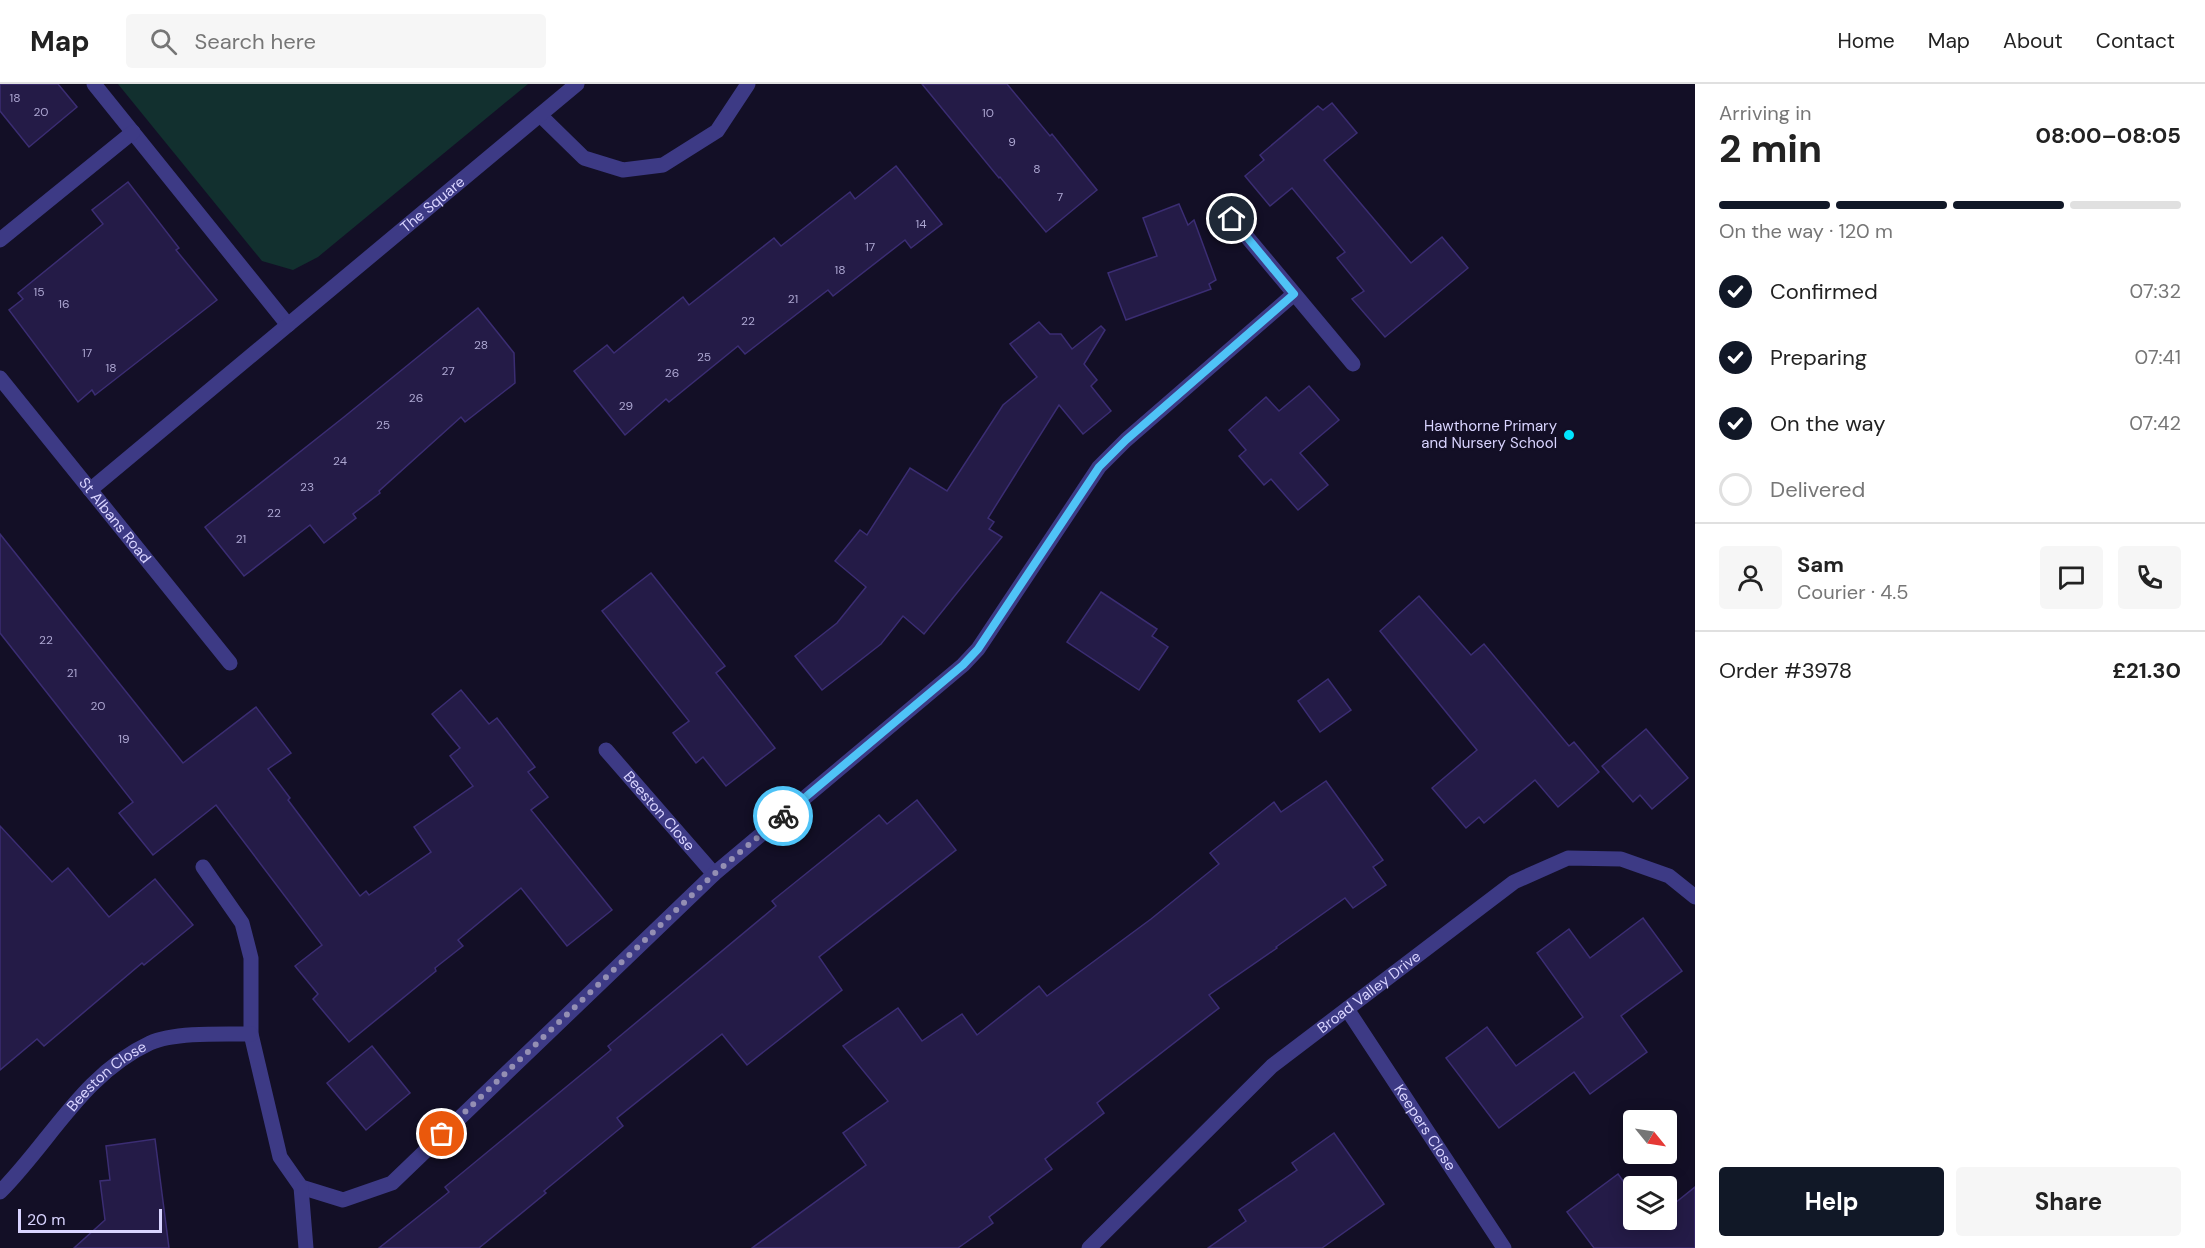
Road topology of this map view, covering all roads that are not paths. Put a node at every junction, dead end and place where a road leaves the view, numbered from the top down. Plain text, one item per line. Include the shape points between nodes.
1 (94, 84) edge
2 (577, 84) edge
3 (748, 84) edge
4 (540, 115) junction
5 (133, 132) junction
6 (1232, 219) dead end
7 (0, 240) edge
8 (1294, 294) junction
9 (288, 326) junction
10 (1353, 364) dead end
11 (0, 378) edge
12 (90, 490) junction
13 (230, 663) dead end
14 (606, 750) dead end
15 (203, 867) dead end
16 (714, 874) junction
17 (1695, 897) edge
18 (1347, 1009) junction
19 (251, 1034) junction
20 (301, 1187) junction
21 (0, 1192) edge
22 (306, 1248) edge
23 (1089, 1248) edge
24 (1504, 1248) edge

1 - 5 street
2 - 4 street, The Square
3 - 4 street via 717,131 663,165 622,170 584,158
4 - 9 street, The Square
5 - 7 street
5 - 9 street
6 - 8 street
8 - 10 street
8 - 16 street via 1099,467 978,649 963,665
9 - 12 street, The Square
11 - 12 street, St Albans Road
12 - 13 street, St Albans Road
14 - 16 street, Beeston Close
15 - 19 street via 242,922 251,957
16 - 20 street via 392,1183 343,1200
17 - 18 street, Broad Valley Drive via 1669,876 1621,860 1568,858 1514,882
18 - 23 street, Broad Valley Drive via 1272,1066
18 - 24 street, Keepers Close
19 - 20 street via 280,1157
19 - 21 street, Beeston Close via 190,1035 151,1043 109,1069 69,1108
20 - 22 street

